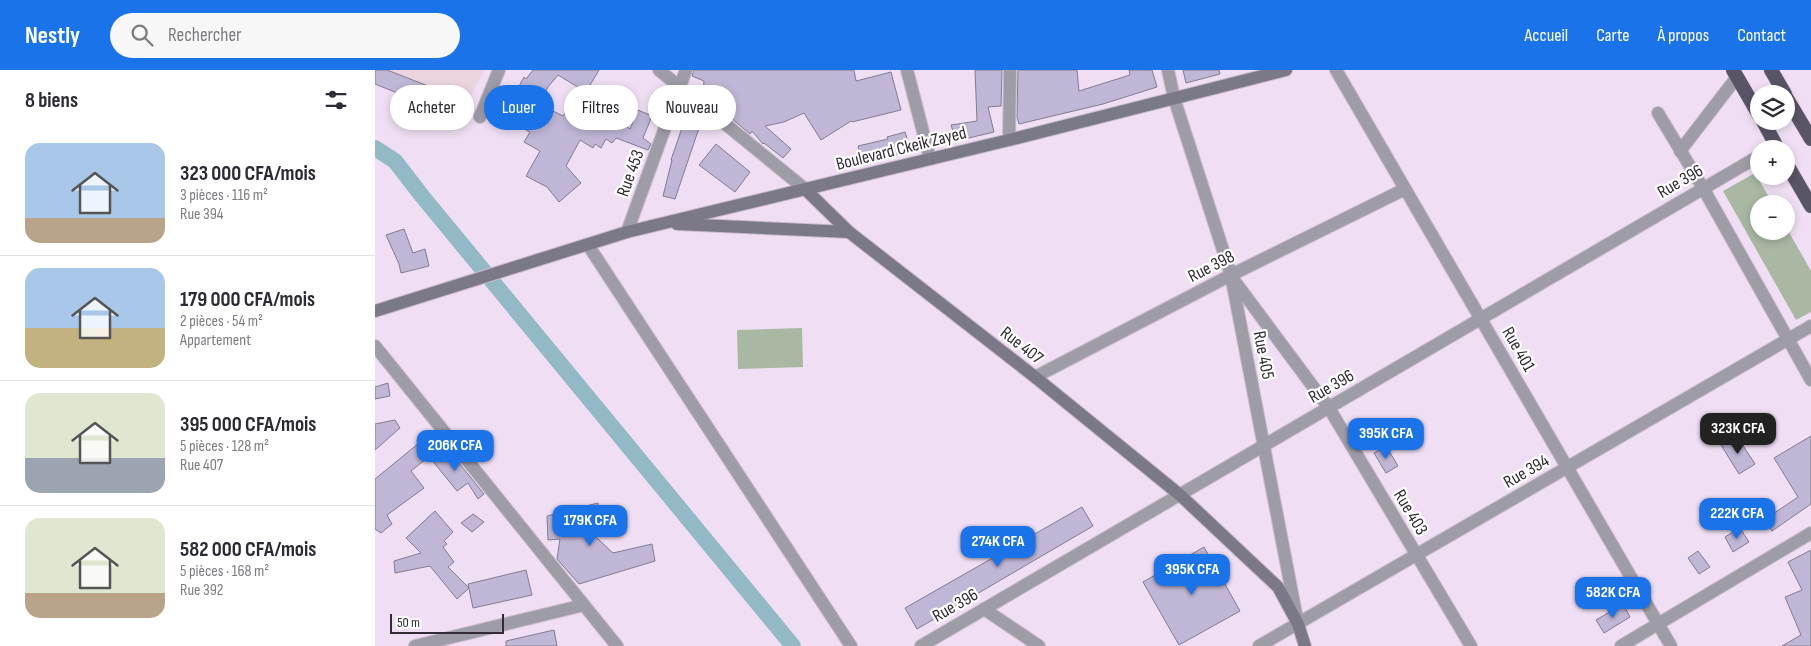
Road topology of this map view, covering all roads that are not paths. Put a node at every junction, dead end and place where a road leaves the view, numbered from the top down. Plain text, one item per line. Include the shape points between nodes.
1 (499, 70) edge
2 (659, 70) edge
3 (686, 70) edge
4 (907, 70) edge
5 (1010, 70) edge
6 (1168, 70) edge
7 (1286, 70) edge
8 (1336, 70) edge
9 (1771, 70) edge
10 (1735, 74) edge
11 (678, 85) edge
12 (681, 85) edge
13 (1779, 85) edge
14 (1174, 98) junction
15 (1750, 100) edge
16 (1795, 112) edge
17 (1658, 113) dead end
18 (480, 117) dead end
19 (664, 130) edge
20 (733, 130) edge
21 (1009, 140) junction
22 (1811, 140) edge
23 (1680, 151) junction
24 (929, 159) junction
25 (1750, 161) edge
26 (1795, 178) edge
27 (1703, 188) junction
28 (805, 189) junction
29 (1405, 189) junction
30 (1811, 206) edge
31 (663, 223) junction
32 (627, 232) junction
33 (849, 232) junction
34 (588, 245) junction
35 (1231, 276) junction
36 (375, 311) edge
37 (1481, 319) junction
38 (1811, 326) edge
39 (1788, 339) junction
40 (375, 346) edge
41 (1035, 377) junction
42 (1811, 380) edge
43 (1329, 408) junction
44 (1263, 446) junction
45 (1567, 468) junction
46 (1180, 495) junction
47 (1811, 533) edge
48 (1416, 555) junction
49 (584, 605) junction
50 (984, 609) junction
51 (1298, 624) junction
52 (1658, 624) junction
53 (415, 646) edge
54 (617, 646) edge
55 (851, 646) edge
56 (921, 646) edge
57 (1039, 646) edge
58 (1259, 646) edge
59 (1305, 646) edge
60 (1471, 646) edge
61 (1621, 646) edge
62 (1671, 646) edge

1 - 18 street
2 - 11 street
3 - 12 street, Rue 453
4 - 24 street
5 - 21 street
6 - 14 street, Rue 405
7 - 14 main road, Boulevard Ckeik Zayed
8 - 29 street, Rue 401
9 - 13 highway
10 - 15 highway
10 - 23 street
14 - 21 main road, Boulevard Ckeik Zayed
14 - 35 street, Rue 405
16 - 22 highway
17 - 23 street
19 - 32 street, Rue 453
20 - 28 street
21 - 24 main road, Boulevard Ckeik Zayed
23 - 27 street
24 - 28 main road, Boulevard Ckeik Zayed
25 - 27 street, Rue 396
26 - 30 highway
27 - 37 street, Rue 396
27 - 39 street
28 - 31 main road, Boulevard Ckeik Zayed
28 - 33 main road, Rue 407
29 - 35 street, Rue 398
29 - 37 street, Rue 401
31 - 32 main road, Boulevard Ckeik Zayed
31 - 33 main road
32 - 34 main road, Boulevard Ckeik Zayed
33 - 41 main road, Rue 407
34 - 36 main road, Boulevard Ckeik Zayed
34 - 55 street
35 - 41 street, Rue 398
35 - 43 street, Rue 403
35 - 44 street, Rue 405
37 - 43 street, Rue 396
37 - 45 street, Rue 401
38 - 39 street, Rue 394
39 - 42 street
39 - 45 street, Rue 394
40 - 49 street
41 - 46 main road, Rue 407
43 - 44 street, Rue 396
43 - 48 street, Rue 403
44 - 46 street, Rue 396
44 - 51 street, Rue 405
45 - 48 street, Rue 394
45 - 52 street, Rue 401
46 - 50 street, Rue 396
46 - 51 main road, Rue 407 via 1278,587
47 - 52 street
48 - 51 street, Rue 394
48 - 60 street, Rue 403
49 - 53 street
49 - 54 street
50 - 56 street, Rue 396
50 - 57 street
51 - 58 street, Rue 394
51 - 59 main road, Rue 407
52 - 61 street
52 - 62 street, Rue 401

